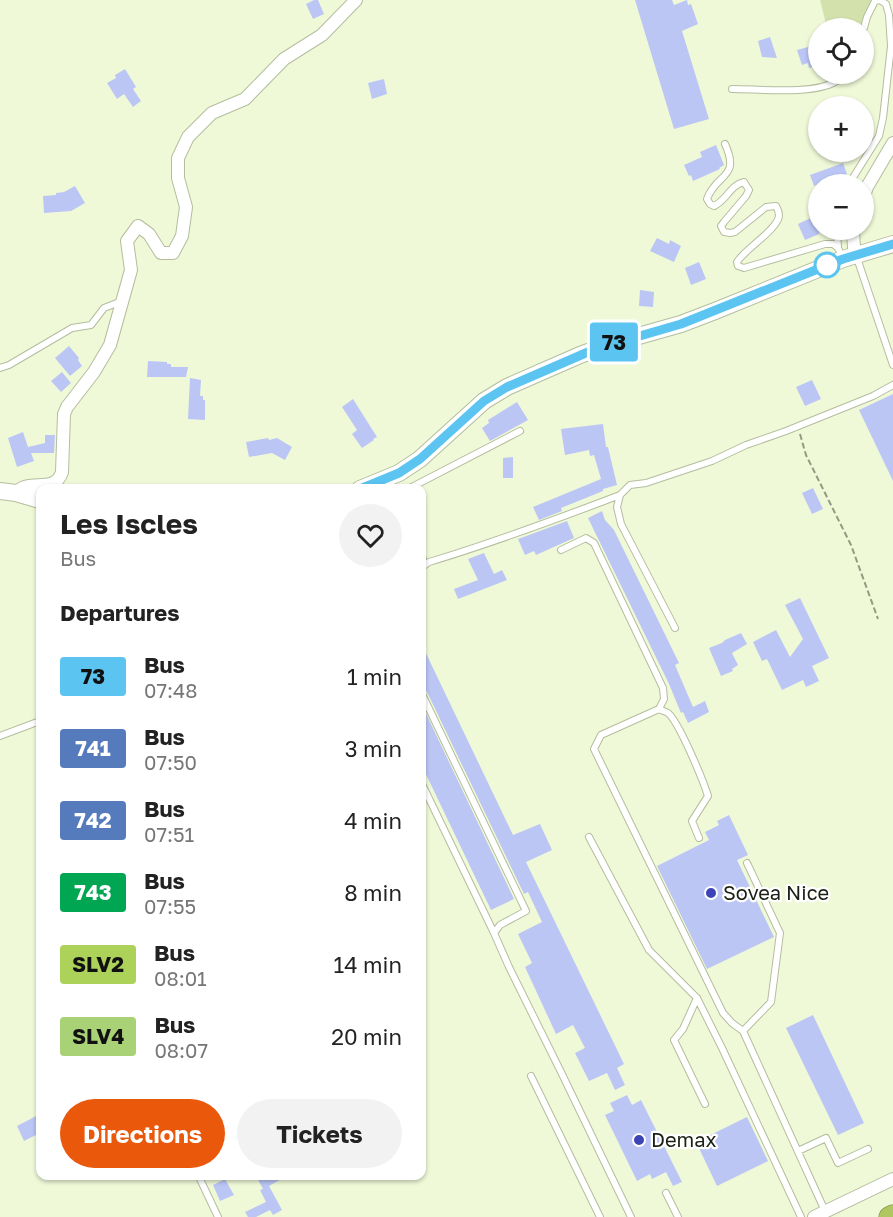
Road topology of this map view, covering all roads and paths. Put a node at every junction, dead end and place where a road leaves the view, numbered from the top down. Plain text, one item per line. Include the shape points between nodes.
1 (356, 0) edge
2 (880, 0) edge
3 (867, 18) edge
4 (831, 84) edge
5 (732, 89) dead end
6 (893, 143) edge
7 (725, 144) dead end
8 (855, 174) edge
9 (874, 175) edge
10 (841, 240) edge
11 (854, 240) edge
12 (893, 244) edge
13 (846, 253) junction
14 (123, 300) junction
15 (893, 365) edge
16 (0, 368) edge
17 (893, 385) edge
18 (797, 426) junction
19 (520, 431) dead end
20 (52, 484) edge
21 (372, 484) edge
22 (418, 484) edge
23 (36, 486) edge
24 (8, 492) edge
25 (620, 495) junction
26 (36, 499) edge
27 (561, 550) dead end
28 (426, 564) edge
29 (878, 620) dead end
30 (675, 628) dead end
31 (426, 702) edge
32 (659, 709) junction
33 (36, 722) edge
34 (0, 736) edge
35 (426, 792) edge
36 (589, 837) dead end
37 (699, 838) dead end
38 (747, 863) dead end
39 (494, 933) junction
40 (697, 998) junction
41 (743, 1031) junction
42 (531, 1076) dead end
43 (705, 1104) dead end
44 (868, 1149) dead end
45 (798, 1151) junction
46 (893, 1179) edge
47 (200, 1180) edge
48 (666, 1193) dead end
49 (820, 1214) edge
50 (893, 1215) edge
51 (218, 1217) edge
52 (600, 1217) edge
53 (631, 1217) edge
54 (678, 1217) edge
55 (801, 1217) edge
56 (889, 1217) edge

1 - 14 street via 322,35 284,59 245,99 212,113 188,137 178,158 178,178 186,207 182,236 173,253 161,252 138,226 127,241 131,270
2 - 3 lane via 875,1
2 - 8 lane via 886,4 889,15 891,46 884,118 879,136
4 - 5 lane via 802,90
6 - 9 street
7 - 13 lane via 731,165 707,199 714,206 719,204 738,183 744,182 748,190 724,222 724,232 735,232 766,207 776,206 779,216 740,256 738,266 744,268 825,244
10 - 13 lane
11 - 13 street via 854,248
12 - 13 main road
13 - 15 lane
13 - 21 main road via 681,324 610,344 507,387 484,401 420,459
14 - 16 lane via 104,308 91,325 72,328
14 - 20 street via 110,345 64,414 62,472
17 - 18 lane
18 - 25 lane via 712,461 630,485
18 - 29 path via 806,455 851,545
19 - 22 lane
23 - 24 street
24 - 26 main road
25 - 28 lane
25 - 30 lane via 617,507 621,524
27 - 32 lane via 586,538 594,543 663,688 664,699
31 - 39 lane via 526,911 500,925
32 - 37 lane via 677,726 704,782 708,796 692,821
32 - 41 lane via 601,735 594,749 723,1013
33 - 34 lane
35 - 39 lane
36 - 40 lane via 650,950
38 - 41 lane via 780,933 771,1002
39 - 53 lane
40 - 43 lane via 674,1040
40 - 55 lane
41 - 45 lane
42 - 52 lane
44 - 45 lane via 838,1163 826,1138
45 - 49 lane
46 - 49 street
47 - 51 lane
48 - 54 lane
50 - 56 highway

